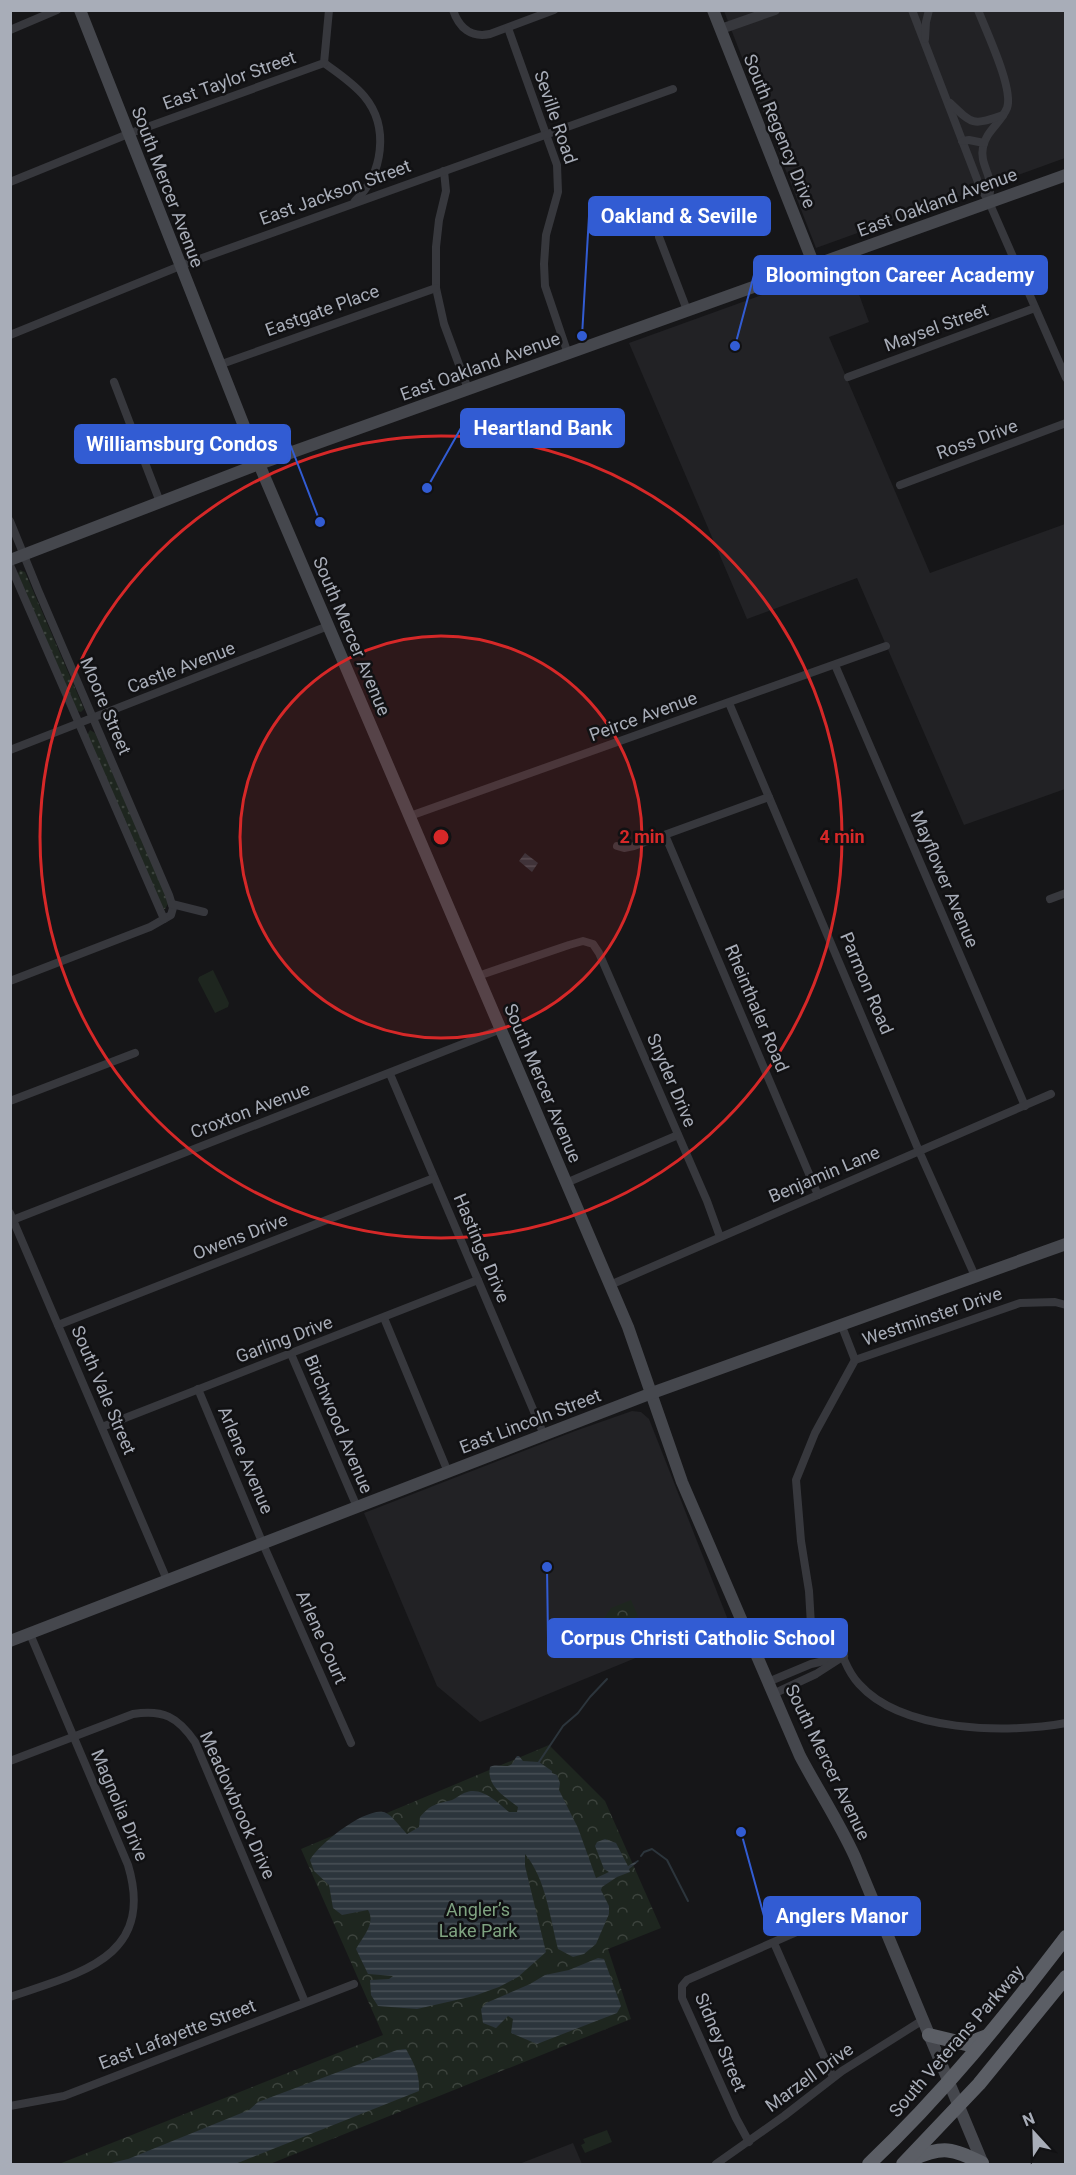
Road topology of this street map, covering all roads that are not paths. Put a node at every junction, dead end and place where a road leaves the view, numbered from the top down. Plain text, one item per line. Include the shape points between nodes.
1 (57, 10) edge
2 (80, 10) edge
3 (329, 10) edge
4 (453, 10) edge
5 (554, 10) edge
6 (713, 10) edge
7 (775, 10) edge
8 (912, 10) edge
9 (929, 10) edge
10 (972, 10) edge
11 (978, 10) edge
12 (981, 20) junction
13 (508, 28) junction
14 (721, 29) junction
15 (10, 30) edge
16 (924, 42) junction
17 (324, 63) junction
18 (673, 89) dead end
19 (948, 100) junction
20 (1003, 115) junction
21 (128, 134) junction
22 (546, 135) junction
23 (962, 141) junction
24 (984, 143) junction
25 (444, 171) junction
26 (1065, 175) edge
27 (10, 182) edge
28 (989, 202) junction
29 (352, 203) junction
30 (660, 228) dead end
31 (814, 265) junction
32 (180, 266) junction
33 (436, 288) junction
34 (1035, 308) junction
35 (687, 310) junction
36 (10, 336) edge
37 (568, 354) junction
38 (219, 365) junction
39 (848, 377) dead end
40 (1065, 378) edge
41 (114, 382) dead end
42 (468, 389) junction
43 (1065, 423) edge
44 (259, 464) junction
45 (900, 485) dead end
46 (160, 502) junction
47 (10, 521) edge
48 (24, 555) junction
49 (10, 563) edge
50 (328, 626) junction
51 (886, 646) dead end
52 (835, 665) junction
53 (729, 703) junction
54 (94, 718) junction
55 (78, 723) junction
56 (10, 750) edge
57 (769, 797) junction
58 (410, 816) junction
59 (665, 835) junction
60 (617, 846) dead end
61 (1065, 893) edge
62 (1050, 899) dead end
63 (172, 904) junction
64 (204, 912) dead end
65 (164, 919) junction
66 (478, 976) junction
67 (10, 981) edge
68 (501, 1029) junction
69 (135, 1053) dead end
70 (390, 1074) junction
71 (1052, 1094) dead end
72 (10, 1101) edge
73 (1025, 1106) junction
74 (678, 1135) junction
75 (919, 1151) junction
76 (434, 1179) junction
77 (566, 1183) junction
78 (818, 1195) junction
79 (11, 1218) edge
80 (720, 1236) junction
81 (1065, 1244) edge
82 (975, 1276) junction
83 (477, 1280) junction
84 (610, 1285) junction
85 (1065, 1305) edge
86 (384, 1318) junction
87 (841, 1324) junction
88 (58, 1325) junction
89 (291, 1354) junction
90 (855, 1360) junction
91 (198, 1389) junction
92 (652, 1393) junction
93 (102, 1427) junction
94 (544, 1435) junction
95 (448, 1472) junction
96 (357, 1507) junction
97 (263, 1544) junction
98 (167, 1580) junction
99 (30, 1634) junction
100 (10, 1641) edge
101 (844, 1656) junction
102 (771, 1688) junction
103 (1065, 1723) edge
104 (72, 1737) junction
105 (351, 1743) dead end
106 (10, 1761) edge
107 (872, 1899) junction
108 (1065, 1937) edge
109 (774, 1943) junction
110 (1065, 1977) edge
111 (354, 1984) dead end
112 (10, 1997) edge
113 (305, 2002) junction
114 (923, 2020) junction
115 (929, 2035) junction
116 (989, 2035) junction
117 (833, 2077) junction
118 (950, 2081) junction
119 (10, 2106) edge
120 (959, 2106) junction
121 (749, 2142) junction
122 (904, 2163) edge
123 (716, 2164) edge
124 (869, 2164) edge
125 (982, 2164) edge

1 - 15 street
2 - 21 main road, South Mercer Avenue
3 - 17 street
4 - 13 street via 459,24 473,34 486,35
5 - 13 street
6 - 14 main road, South Regency Drive
7 - 14 street
8 - 16 street
9 - 16 street
10 - 12 street
11 - 12 street
12 - 20 street via 1007,89 1008,103
13 - 22 street, Seville Road
14 - 31 main road, South Regency Drive
16 - 19 street
17 - 21 street, East Taylor Street
17 - 29 street via 366,98 379,129 380,155 375,171
18 - 22 street, East Jackson Street
19 - 20 street via 974,122
19 - 23 street
20 - 24 street
21 - 27 street, East Taylor Street
21 - 32 main road, South Mercer Avenue
22 - 25 street, East Jackson Street
22 - 37 street, Seville Road via 559,179 545,245 545,286
23 - 24 street
23 - 28 street
24 - 28 street via 982,156 990,182
25 - 29 street, East Jackson Street
25 - 33 street via 446,192 436,247
26 - 28 main road, East Oakland Avenue
28 - 31 main road, East Oakland Avenue
28 - 34 street
29 - 32 street, East Jackson Street
30 - 35 street via 659,237
31 - 35 main road, East Oakland Avenue
32 - 36 street, East Jackson Street
32 - 38 main road, South Mercer Avenue
33 - 38 street, Eastgate Place
33 - 42 street via 444,324
34 - 39 street, Maysel Street
34 - 40 street
35 - 37 main road, East Oakland Avenue
37 - 42 main road, East Oakland Avenue
38 - 44 main road, South Mercer Avenue
41 - 46 street
42 - 44 main road, East Oakland Avenue
43 - 45 street, Ross Drive
44 - 46 main road, East Oakland Avenue
44 - 50 main road, South Mercer Avenue
46 - 48 main road, East Oakland Avenue
47 - 48 street, Moore Street
48 - 49 main road, East Oakland Avenue
48 - 54 street, Moore Street
49 - 55 street, Moore Street
50 - 54 street, Castle Avenue
50 - 58 main road, South Mercer Avenue
51 - 52 street, Peirce Avenue
52 - 53 street, Peirce Avenue
52 - 73 street, Mayflower Avenue
53 - 57 street, Parmon Road
53 - 58 street, Peirce Avenue
54 - 55 street, Castle Avenue
54 - 63 street, Moore Street
55 - 56 street, Castle Avenue
55 - 65 street, Moore Street
57 - 59 street
57 - 75 street, Parmon Road
58 - 66 main road, South Mercer Avenue
59 - 60 street via 634,846
59 - 78 street, Rheinthaler Road
61 - 62 street
63 - 64 street
63 - 65 street via 171,915
65 - 67 street
66 - 68 main road, South Mercer Avenue
66 - 74 street, Snyder Drive via 569,945 593,944
68 - 70 street, Croxton Avenue
68 - 77 main road, South Mercer Avenue
69 - 72 street
70 - 76 street, Hastings Drive
70 - 79 street, Croxton Avenue
71 - 73 street, Benjamin Lane
73 - 75 street, Benjamin Lane
74 - 77 street
74 - 80 street, Snyder Drive
75 - 78 street, Benjamin Lane
75 - 82 street, Parmon Road
76 - 83 street, Hastings Drive
76 - 88 street, Owens Drive
77 - 84 main road, South Mercer Avenue
78 - 80 street, Benjamin Lane
79 - 88 street, South Vale Street
80 - 84 street, Benjamin Lane
81 - 82 main road, East Lincoln Street
82 - 87 main road, East Lincoln Street
83 - 86 street, Garling Drive
83 - 94 street, Hastings Drive
84 - 92 main road, South Mercer Avenue
85 - 90 street, Westminster Drive via 1020,1303
86 - 89 street, Garling Drive
86 - 95 street
87 - 90 street
87 - 92 main road, East Lincoln Street
88 - 93 street, South Vale Street
89 - 91 street, Garling Drive
89 - 96 street, Birchwood Avenue
90 - 101 street, Westminster Drive via 815,1433 796,1480 811,1625 818,1632 835,1629
91 - 93 street, Garling Drive
91 - 97 street, Arlene Avenue
92 - 94 main road, East Lincoln Street
92 - 102 main road, South Mercer Avenue via 682,1482
93 - 98 street, South Vale Street
94 - 95 main road, East Lincoln Street
95 - 96 main road, East Lincoln Street
96 - 97 main road, East Lincoln Street
97 - 98 main road, East Lincoln Street
97 - 105 street, Arlene Court
98 - 99 main road, East Lincoln Street
99 - 100 main road, East Lincoln Street
99 - 104 street, Magnolia Drive
101 - 102 street via 811,1664
101 - 103 street, Westminster Drive via 859,1684 872,1696 919,1719 999,1727
102 - 107 main road, South Mercer Avenue via 800,1756 844,1833
104 - 106 street, Meadowbrook Drive
104 - 112 street, Magnolia Drive via 128,1865 134,1885 131,1925 118,1947 100,1962
104 - 113 street, Meadowbrook Drive via 149,1711 162,1713 183,1726 195,1742
107 - 109 street
107 - 114 main road, South Mercer Avenue
108 - 116 highway, South Veterans Parkway
109 - 117 street
109 - 121 street, Sidney Street via 687,1980 682,1986 682,1998
110 - 120 highway
111 - 113 street, East Lafayette Street
113 - 119 street, East Lafayette Street via 64,2096
114 - 115 main road, South Mercer Avenue
114 - 117 street, Marzell Drive
115 - 116 highway via 966,2044
115 - 118 main road, South Mercer Avenue
116 - 118 highway, South Veterans Parkway
117 - 121 street, Marzell Drive
118 - 120 main road, South Mercer Avenue
118 - 124 highway, South Veterans Parkway
120 - 122 highway
120 - 125 main road, South Mercer Avenue
121 - 123 street, Marzell Drive
122 - 125 highway via 931,2150 945,2150 957,2151

